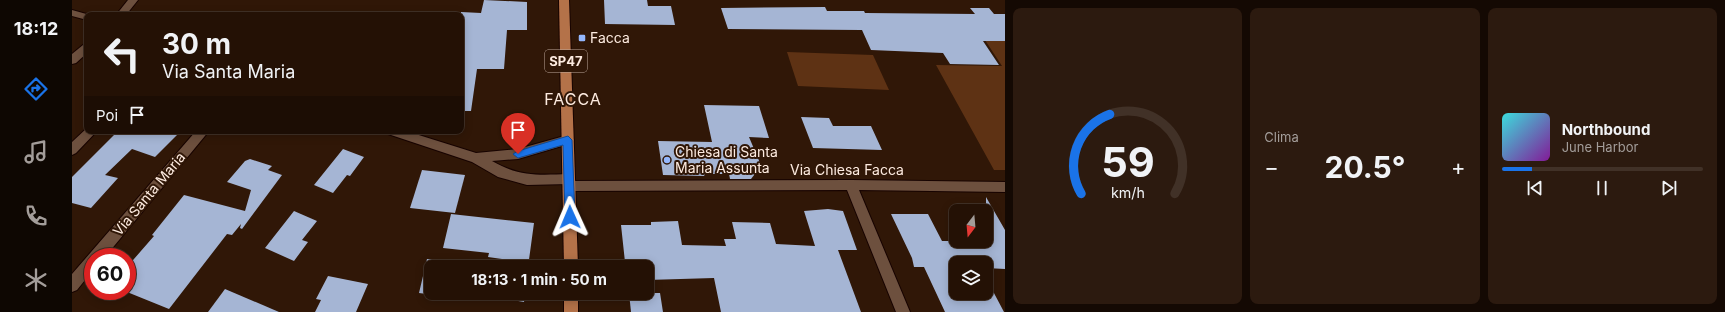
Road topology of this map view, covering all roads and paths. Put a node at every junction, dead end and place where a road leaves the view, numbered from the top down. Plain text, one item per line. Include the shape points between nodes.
1 (133, 0) edge
2 (564, 0) edge
3 (123, 12) edge
4 (72, 13) edge
5 (84, 16) edge
6 (84, 50) edge
7 (72, 60) edge
8 (88, 134) edge
9 (200, 134) edge
10 (401, 134) edge
11 (568, 140) junction
12 (72, 150) edge
13 (476, 158) junction
14 (569, 182) junction
15 (851, 185) junction
16 (1005, 187) edge
17 (104, 248) edge
18 (571, 260) edge
19 (84, 271) edge
20 (72, 285) edge
21 (571, 300) edge
22 (571, 312) edge
23 (903, 312) edge

1 - 3 street
2 - 11 main road, SP47
4 - 5 street
6 - 7 street
8 - 12 street
9 - 17 street, Via Santa Maria
10 - 13 street
11 - 13 street via 518,154
11 - 14 main road, SP47
13 - 14 street via 502,173 527,180
14 - 15 street, Via Chiesa Facca
14 - 18 main road, SP47
15 - 16 street, Via Chiesa Facca
15 - 23 street
19 - 20 street
21 - 22 main road

